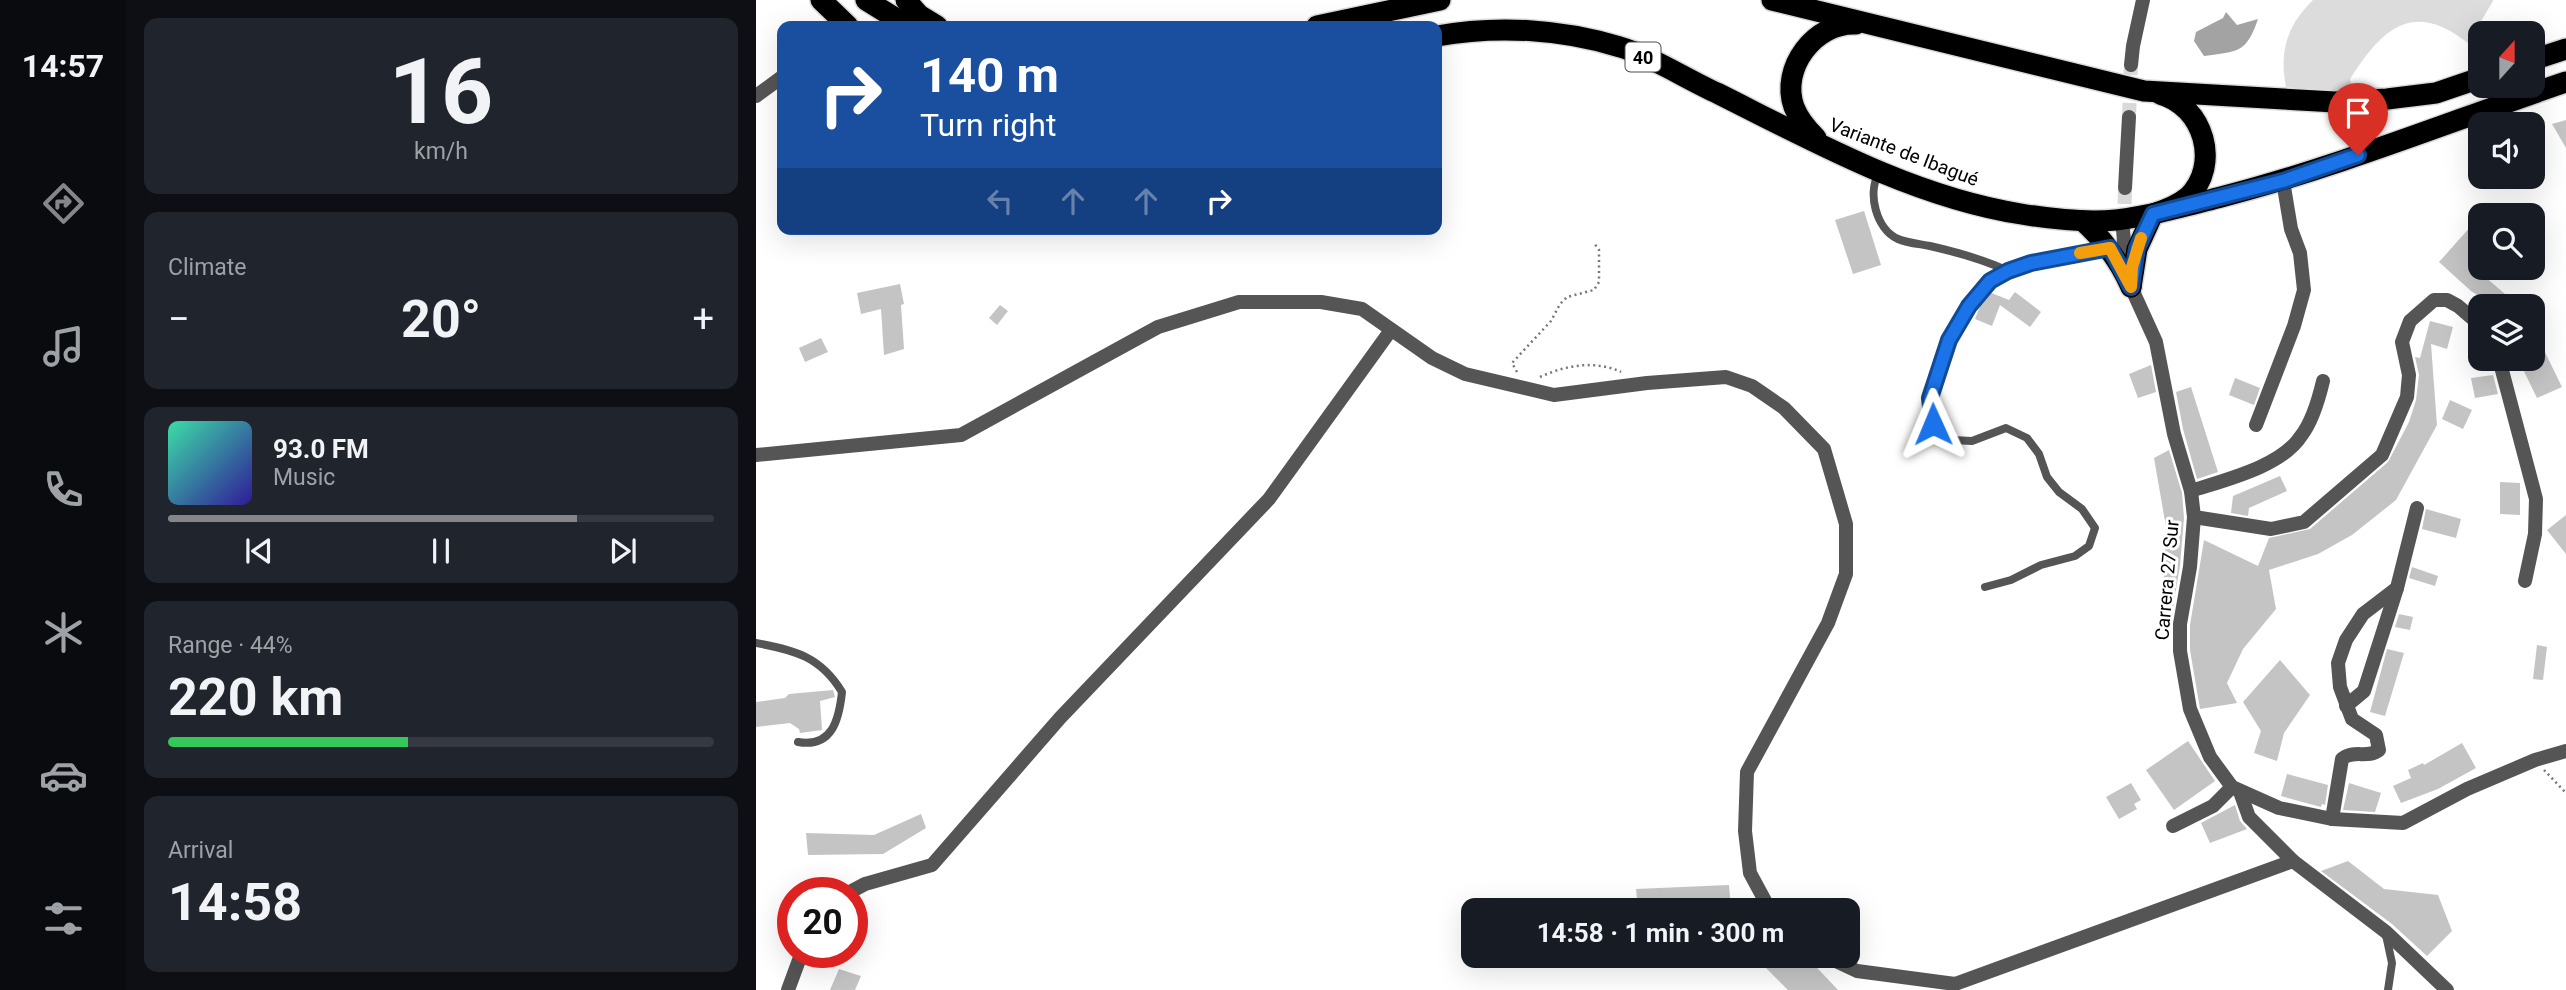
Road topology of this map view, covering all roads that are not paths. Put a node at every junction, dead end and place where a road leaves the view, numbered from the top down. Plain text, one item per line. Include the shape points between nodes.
1 (821, 0) edge
2 (866, 0) edge
3 (906, 0) edge
4 (1440, 0) edge
5 (1772, 0) edge
6 (2143, 0) edge
7 (843, 21) edge
8 (900, 21) edge
9 (929, 21) edge
10 (1341, 21) edge
11 (1871, 25) junction
12 (1442, 36) edge
13 (2566, 49) edge
14 (2545, 56) edge
15 (2131, 65) tunnel mouth
16 (777, 81) edge
17 (2468, 82) edge
18 (2566, 82) edge
19 (2144, 91) junction
20 (756, 96) edge
21 (2129, 117) tunnel mouth
22 (1832, 150) junction
23 (1881, 171) junction
24 (2283, 181) junction
25 (2125, 188) tunnel mouth
26 (2153, 214) junction
27 (2082, 220) junction
28 (2123, 229) tunnel mouth
29 (2110, 248) junction
30 (2008, 271) junction
31 (2131, 287) junction
32 (2468, 315) edge
33 (1391, 330) junction
34 (2502, 371) edge
35 (2323, 380) dead end
36 (2256, 425) dead end
37 (756, 456) edge
38 (2191, 491) junction
39 (2417, 508) dead end
40 (2194, 517) junction
41 (2525, 581) dead end
42 (1985, 587) dead end
43 (2397, 588) junction
44 (756, 643) edge
45 (2346, 706) junction
46 (798, 742) dead end
47 (2566, 751) edge
48 (2236, 790) junction
49 (2332, 820) junction
50 (2173, 826) dead end
51 (2293, 860) junction
52 (868, 883) edge
53 (1764, 898) edge
54 (2386, 932) junction
55 (796, 968) edge
56 (1851, 968) edge
57 (788, 990) edge
58 (2388, 990) edge
59 (2447, 990) edge

1 - 7 highway
2 - 8 highway
3 - 9 highway
4 - 10 highway
5 - 11 highway
6 - 15 street
11 - 19 highway
11 - 22 highway via 1849,23 1827,30 1809,43 1797,61 1791,83 1793,105 1803,125
12 - 22 highway, Variante de Ibagué / 40 via 1517,30 1571,35 1623,47
13 - 14 highway
16 - 20 street
17 - 19 highway via 2436,93 2335,102
18 - 24 highway, Variante de Ibagué / 40
19 - 26 highway via 2182,105 2196,120 2206,159 2189,196 2173,208
21 - 25 street
22 - 23 highway, Variante de Ibagué / 40
23 - 27 highway, Variante de Ibagué / 40 via 1975,205
23 - 30 lane via 1872,194 1876,212 1897,239
24 - 26 highway, Variante de Ibagué / 40
24 - 36 street via 2304,290
26 - 27 highway, Variante de Ibagué / 40
26 - 31 highway via 2137,248
27 - 29 highway
28 - 31 street, Carrera 27 Sur
29 - 30 lane
29 - 31 highway
30 - 42 lane via 1990,281 1949,340 1930,398 1933,424 1952,440 1972,441 2006,428 2027,438 2047,477 2082,509 2095,528 2089,546 2075,556
31 - 38 street, Carrera 27 Sur via 2156,342 2174,434
32 - 40 street via 2447,300 2434,300 2410,321 2402,342 2409,375 2407,397 2382,455 2304,522 2271,529
33 - 37 street via 1362,309 1321,302 1239,302 1158,327 961,435
33 - 52 street via 1269,499 1060,718 932,865
33 - 53 street via 1465,374 1554,394 1726,377 1752,386 1784,408 1824,449 1846,524 1846,574 1828,624 1747,772 1745,831 1750,873
34 - 41 street via 2536,499 2535,534
35 - 38 street via 2303,435 2291,448 2255,469
38 - 40 street, Carrera 27 Sur
39 - 43 street
40 - 48 street, Carrera 27 Sur via 2180,651 2190,709 2210,757
43 - 45 street via 2364,691
43 - 45 street via 2363,614 2346,640 2338,663
44 - 46 lane via 786,648 814,661 842,692 838,718 827,737 810,744
45 - 49 street via 2352,719 2378,738 2378,750 2349,754 2342,760
47 - 49 street via 2467,789 2403,823
48 - 49 street via 2279,808
48 - 50 street
48 - 51 street, Carrera 27 Sur via 2249,817
51 - 54 street, Carrera 27 Sur
51 - 56 street via 1955,984
54 - 58 lane via 2392,963
54 - 59 street, Carrera 27 Sur
55 - 57 street

